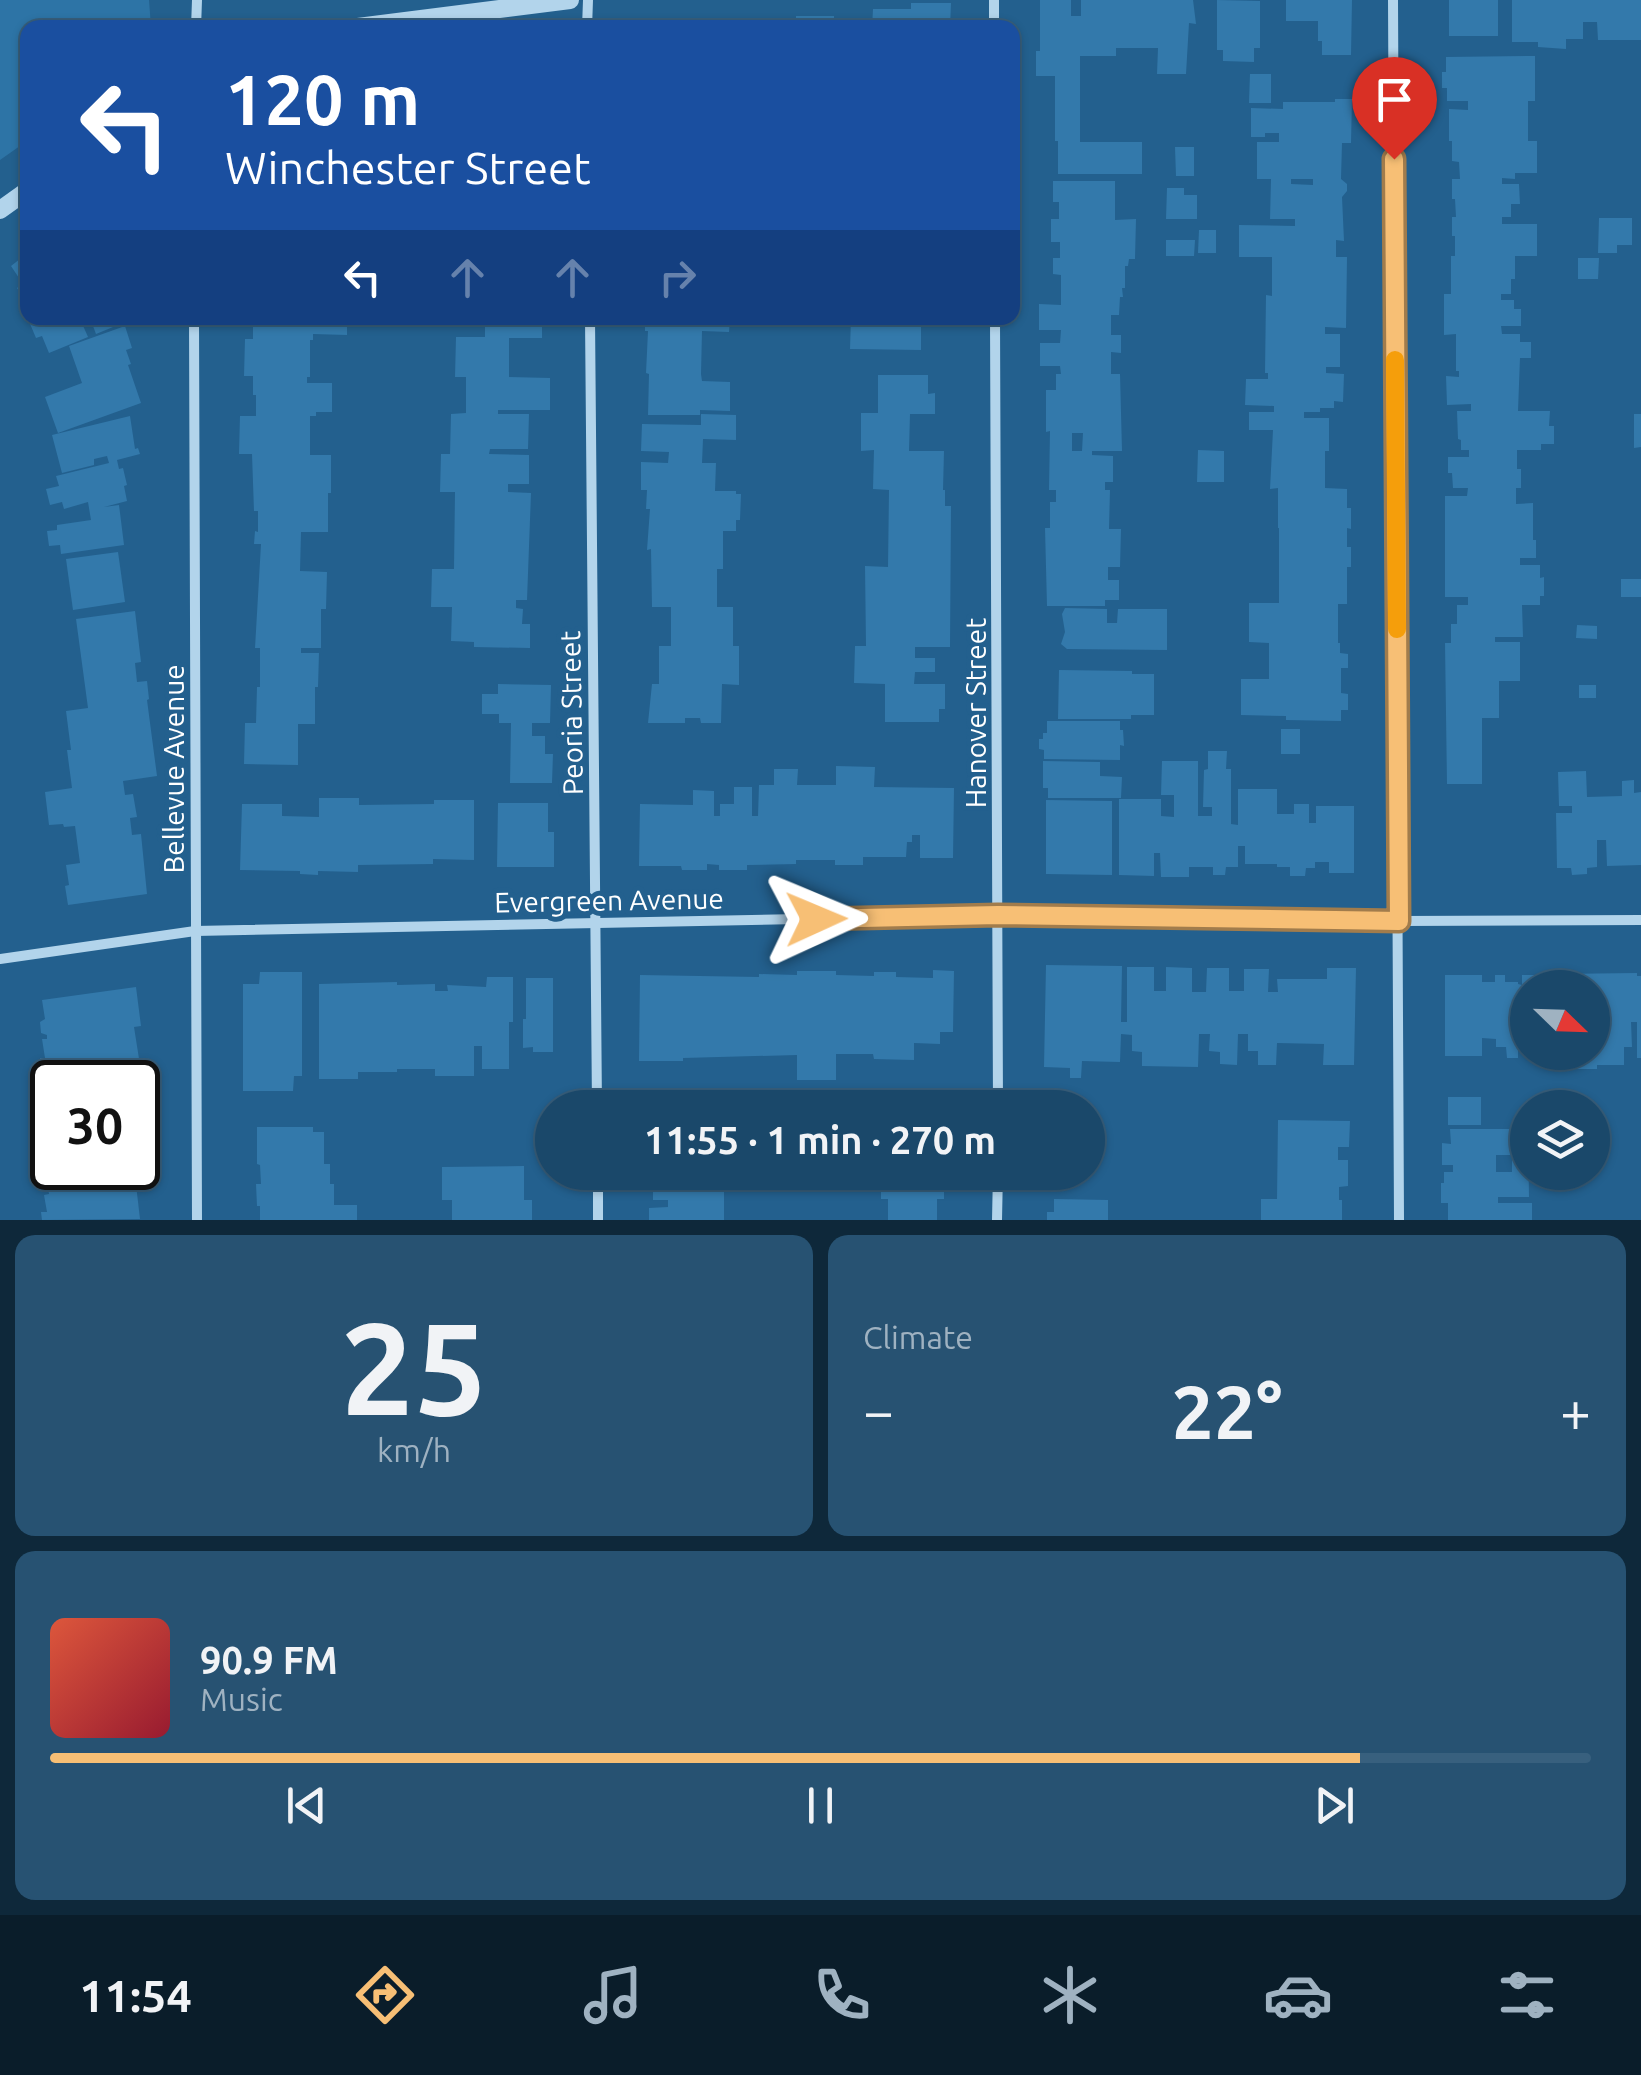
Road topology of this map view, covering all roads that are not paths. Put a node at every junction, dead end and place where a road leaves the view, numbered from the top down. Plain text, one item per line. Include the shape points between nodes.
1 (570, 0) edge
2 (1392, 0) edge
3 (413, 20) edge
4 (194, 325) edge
5 (590, 325) edge
6 (995, 325) edge
7 (998, 915) junction
8 (1641, 920) edge
9 (1399, 921) junction
10 (596, 923) junction
11 (195, 931) junction
12 (0, 959) edge
13 (597, 1090) edge
14 (998, 1090) edge
15 (598, 1190) edge
16 (998, 1190) edge
17 (198, 1220) edge
18 (598, 1220) edge
19 (998, 1220) edge
20 (1399, 1220) edge

1 - 3 street
2 - 9 street
4 - 11 street, Bellevue Avenue
5 - 10 street, Peoria Street
6 - 7 street, Hanover Street
7 - 9 street, Evergreen Avenue
7 - 10 street, Evergreen Avenue
7 - 14 street, Hanover Street
8 - 9 street, Evergreen Avenue
9 - 20 street
10 - 11 street, Evergreen Avenue
10 - 13 street, Peoria Street
11 - 12 street, Evergreen Avenue
11 - 17 street, Bellevue Avenue
15 - 18 street
16 - 19 street

